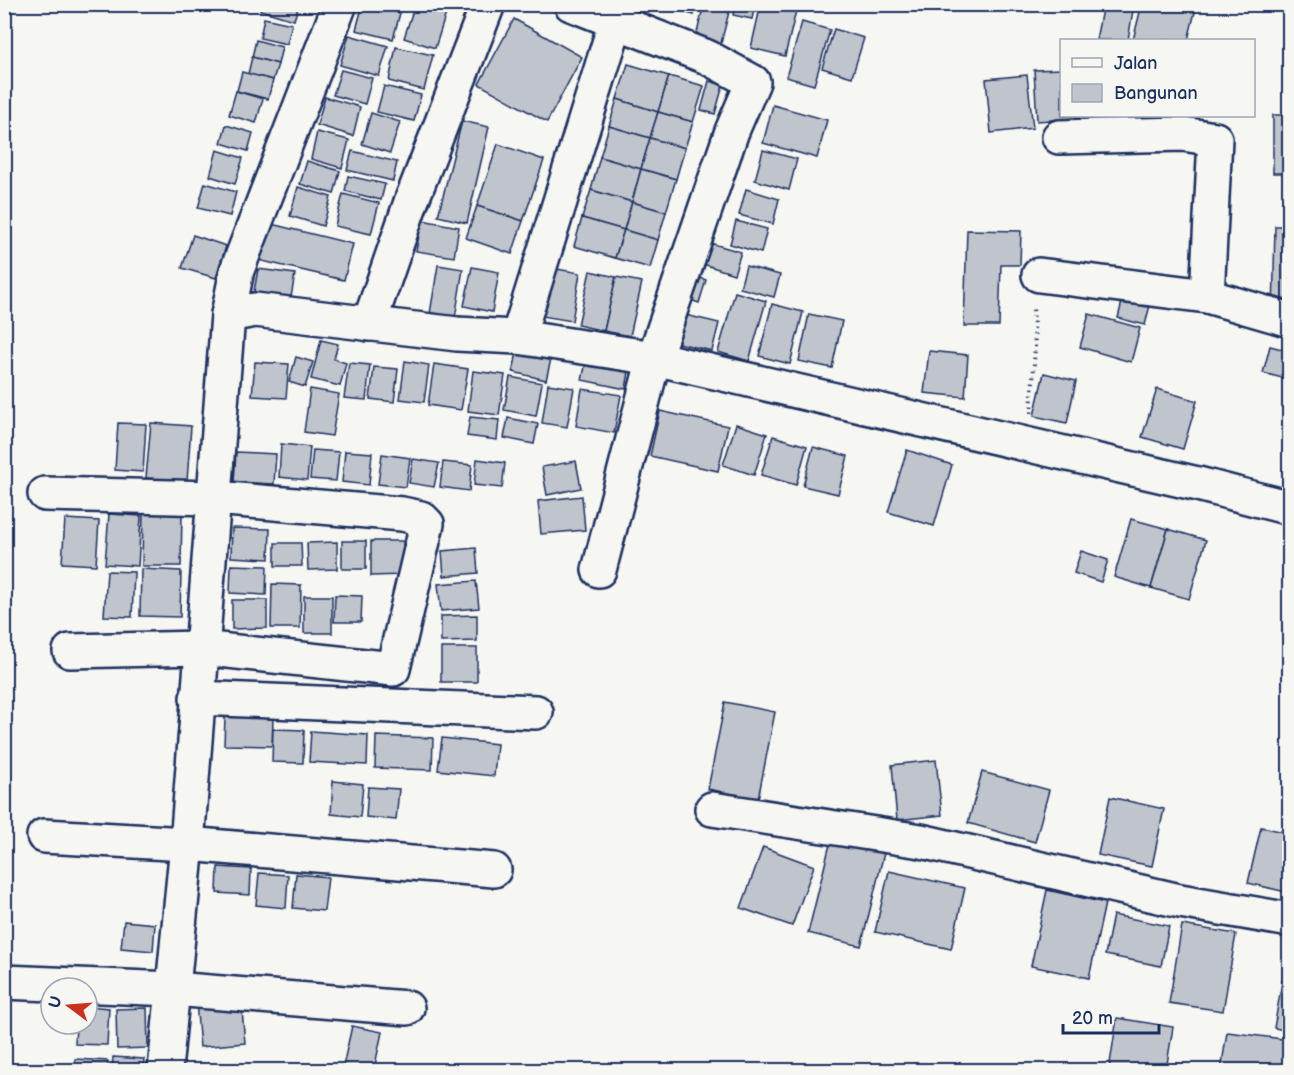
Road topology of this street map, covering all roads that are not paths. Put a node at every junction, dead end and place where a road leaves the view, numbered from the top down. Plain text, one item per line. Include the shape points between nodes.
1 (340, 4) edge
2 (488, 4) edge
3 (572, 4) edge
4 (616, 21) junction
5 (1059, 137) dead end
6 (1036, 286) road end
7 (1207, 296) junction
8 (228, 315) junction
9 (1290, 320) edge
10 (369, 324) junction
11 (518, 337) junction
12 (654, 358) junction
13 (45, 494) dead end
14 (215, 498) junction
15 (1290, 508) edge
16 (599, 570) dead end
17 (201, 648) junction
18 (69, 651) dead end
19 (197, 698) junction
20 (536, 712) dead end
21 (712, 808) dead end
22 (44, 836) dead end
23 (187, 844) junction
24 (494, 870) dead end
25 (1290, 920) edge
26 (4, 981) edge
27 (173, 988) junction
28 (407, 1008) dead end
29 (165, 1071) edge

1 - 8 street via 237,270
2 - 10 street via 411,202
3 - 4 street
4 - 11 street
4 - 12 street via 707,57 753,82 732,131
5 - 7 street via 1183,134 1215,139
6 - 7 street
7 - 9 street
8 - 10 street via 255,310
8 - 14 street
10 - 11 street
11 - 12 street
12 - 15 street
12 - 16 street
13 - 14 street
14 - 17 street
14 - 17 street via 402,514 421,518 427,524 393,669
17 - 18 street
17 - 19 street
19 - 20 street
19 - 23 street
21 - 25 street via 921,841 1180,901
22 - 23 street
23 - 24 street
23 - 27 street
26 - 27 street
27 - 28 street
27 - 29 street

